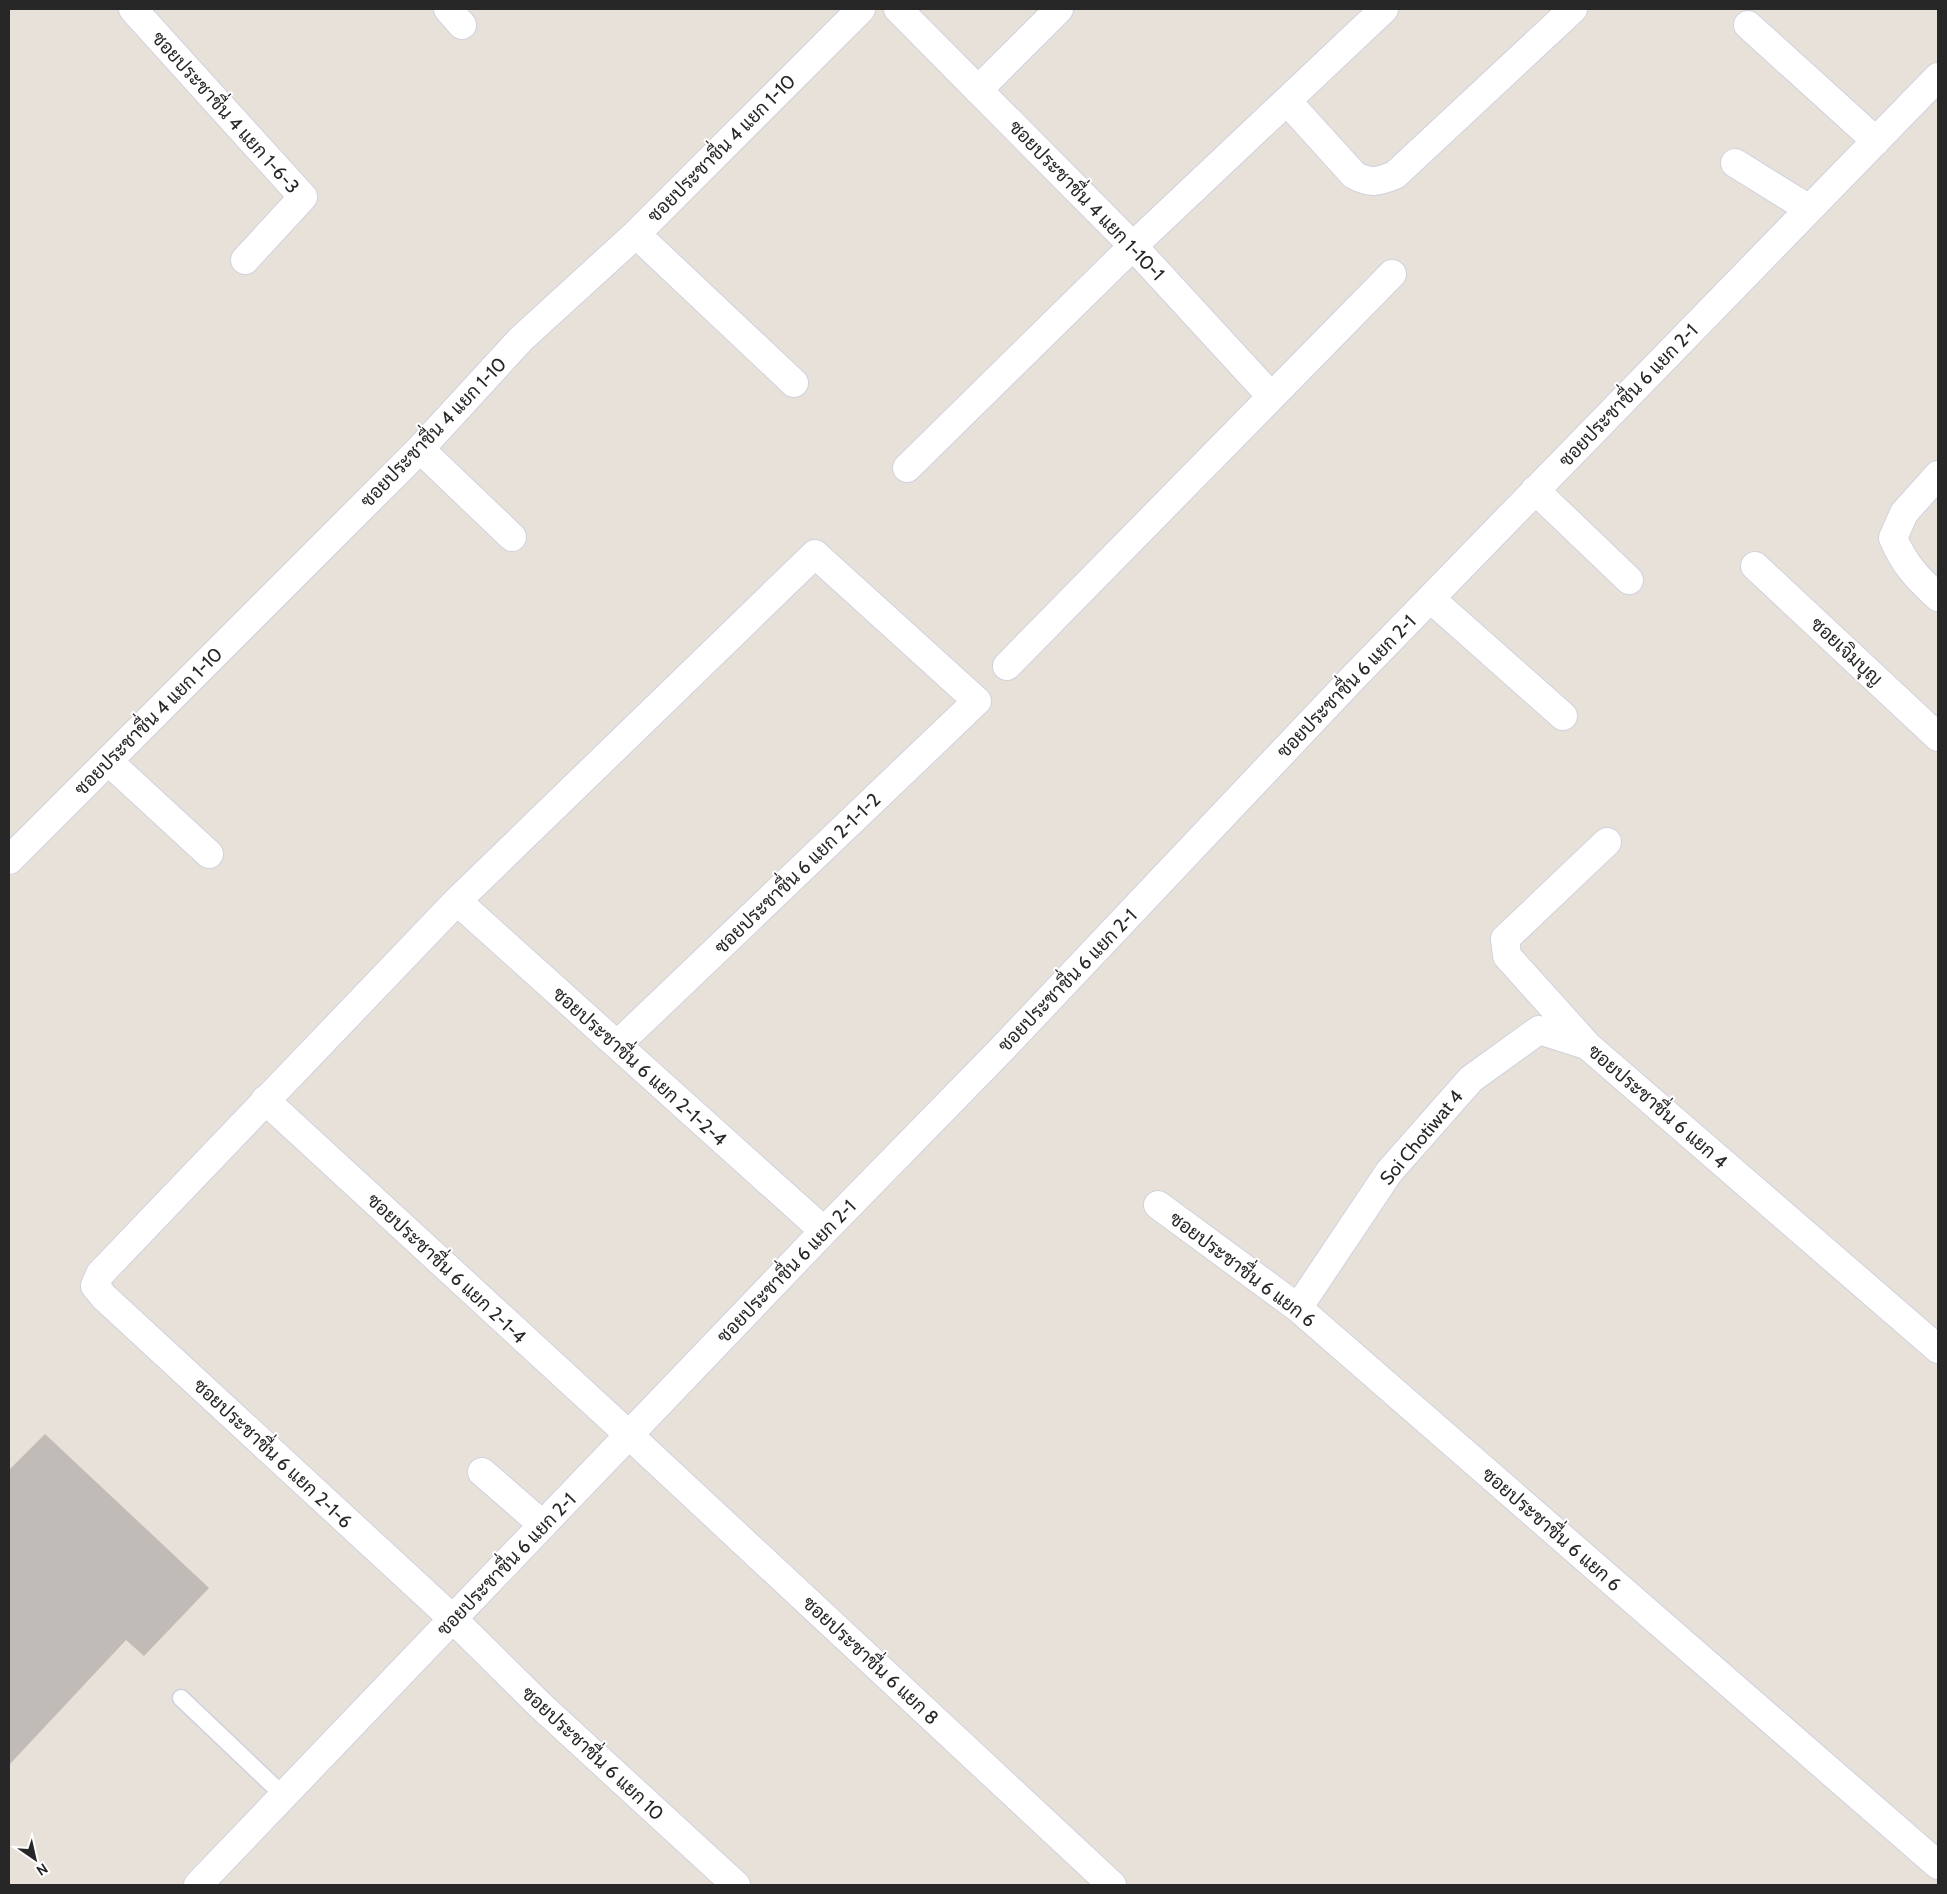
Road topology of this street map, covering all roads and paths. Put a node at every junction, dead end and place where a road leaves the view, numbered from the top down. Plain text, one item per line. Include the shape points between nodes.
1 (133, 9) edge
2 (860, 9) edge
3 (898, 9) edge
4 (1059, 9) edge
5 (1384, 9) edge
6 (1573, 9) edge
7 (1748, 25) dead end
8 (1938, 76) edge
9 (978, 90) junction
10 (1287, 101) junction
11 (1876, 141) junction
12 (1735, 163) dead end
13 (1809, 209) junction
14 (636, 234) junction
15 (1133, 246) junction
16 (244, 260) dead end
17 (1392, 274) dead end
18 (794, 383) dead end
19 (1271, 396) junction
20 (420, 449) junction
21 (907, 468) dead end
22 (1938, 475) edge
23 (1536, 490) junction
24 (512, 536) dead end
25 (1755, 566) dead end
26 (1629, 580) dead end
27 (1938, 597) edge
28 (1430, 599) junction
29 (1007, 666) dead end
30 (1563, 716) dead end
31 (1938, 737) edge
32 (108, 761) junction
33 (1607, 842) dead end
34 (209, 854) dead end
35 (9, 860) edge
36 (457, 901) junction
37 (617, 1045) junction
38 (1588, 1046) junction
39 (265, 1100) junction
40 (1158, 1204) dead end
41 (824, 1231) junction
42 (1298, 1308) junction
43 (1938, 1349) edge
44 (629, 1435) junction
45 (482, 1472) dead end
46 (543, 1525) junction
47 (453, 1619) junction
48 (181, 1698) dead end
49 (284, 1796) junction
50 (1938, 1865) edge
51 (198, 1885) edge
52 (736, 1885) edge
53 (1112, 1885) edge

1 - 16 street, ซอยประชาชื่น 4 แยก 1-6-3 via 303,197
2 - 14 street, ซอยประชาชื่น 4 แยก 1-10
3 - 9 street, ซอยประชาชื่น 4 แยก 1-10-1
4 - 9 street
5 - 10 street
6 - 10 street via 1395,175 1381,181 1367,182 1354,175
7 - 11 street
8 - 11 street, ซอยประชาชื่น 6 แยก 2-1
9 - 15 street, ซอยประชาชื่น 4 แยก 1-10-1
10 - 15 street
11 - 13 street, ซอยประชาชื่น 6 แยก 2-1
12 - 13 street
13 - 23 street, ซอยประชาชื่น 6 แยก 2-1
14 - 18 street
14 - 20 street, ซอยประชาชื่น 4 แยก 1-10 via 521,339
15 - 19 street, ซอยประชาชื่น 4 แยก 1-10-1
15 - 21 street
17 - 19 street
19 - 29 street
20 - 24 street
20 - 32 street, ซอยประชาชื่น 4 แยก 1-10
22 - 27 street via 1904,513 1893,538 1917,578
23 - 26 street
23 - 28 street, ซอยประชาชื่น 6 แยก 2-1
25 - 31 street, ซอยเจิมบุญ
28 - 30 street
28 - 41 street, ซอยประชาชื่น 6 แยก 2-1
32 - 34 street
32 - 35 street, ซอยประชาชื่น 4 แยก 1-10
33 - 38 street, ซอยประชาชื่น 6 แยก 4 via 1505,939 1507,956
36 - 37 street, ซอยประชาชื่น 6 แยก 2-1-2-4
36 - 37 street, ซอยประชาชื่น 6 แยก 2-1-1-2 via 815,554 977,701
36 - 39 street
37 - 41 street, ซอยประชาชื่น 6 แยก 2-1-2-4
38 - 42 street, Soi Chotiwat 4 via 1540,1030 1470,1079 1389,1172
38 - 43 street, ซอยประชาชื่น 6 แยก 4
39 - 44 street, ซอยประชาชื่น 6 แยก 2-1-4
39 - 47 street, ซอยประชาชื่น 6 แยก 2-1-6 via 100,1274 95,1286
40 - 42 street, ซอยประชาชื่น 6 แยก 6
41 - 44 street, ซอยประชาชื่น 6 แยก 2-1
42 - 50 street, ซอยประชาชื่น 6 แยก 6
44 - 46 street, ซอยประชาชื่น 6 แยก 2-1
44 - 53 street, ซอยประชาชื่น 6 แยก 8
45 - 46 street
46 - 47 street, ซอยประชาชื่น 6 แยก 2-1
47 - 49 street, ซอยประชาชื่น 6 แยก 2-1
47 - 52 street, ซอยประชาชื่น 6 แยก 10 via 541,1706
48 - 49 lane
49 - 51 street, ซอยประชาชื่น 6 แยก 2-1

